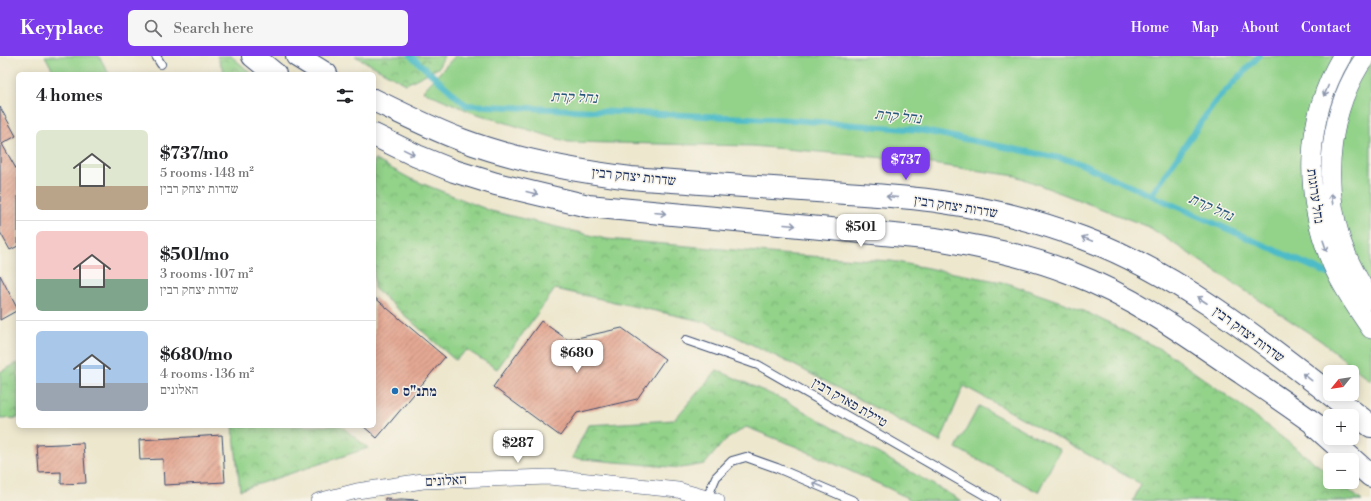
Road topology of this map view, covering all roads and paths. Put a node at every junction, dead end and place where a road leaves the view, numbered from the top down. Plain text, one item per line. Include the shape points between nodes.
1 (156, 56) edge
2 (253, 56) edge
3 (297, 56) edge
4 (1342, 56) edge
5 (1366, 56) edge
6 (161, 64) dead end
7 (273, 72) edge
8 (323, 72) edge
9 (376, 101) edge
10 (376, 136) edge
11 (1371, 300) edge
12 (1371, 329) edge
13 (686, 340) dead end
14 (1300, 414) junction
15 (1371, 426) edge
16 (1323, 430) edge
17 (1344, 445) edge
18 (1371, 465) edge
19 (1371, 476) edge
20 (712, 500) edge
21 (318, 501) edge
22 (854, 501) edge
23 (996, 501) edge

1 - 6 lane
2 - 7 main road
3 - 8 main road
4 -> 12 street, נחל ערוגות via 1318,112 1311,163 1312,188 1316,213 1332,265
11 -> 5 street, נחל ערוגות via 1341,241 1335,218 1331,166 1332,143 1343,101
15 -> 9 main road, שדרות יצחק רבין via 1219,312 1133,260 1084,238 995,212 941,202 632,178 548,164 504,154 463,140
10 -> 14 main road via 454,171 502,186 588,206 936,239 987,248 1034,261 1071,273 1116,293 1157,316
13 - 23 lane, טיילת פארק רבין via 758,364
14 - 16 main road
14 - 19 main road
17 - 18 main road
20 - 21 street, האלונים via 678,490 549,477 423,481 357,491
22 -> 20 lane via 746,457 732,460 716,477

